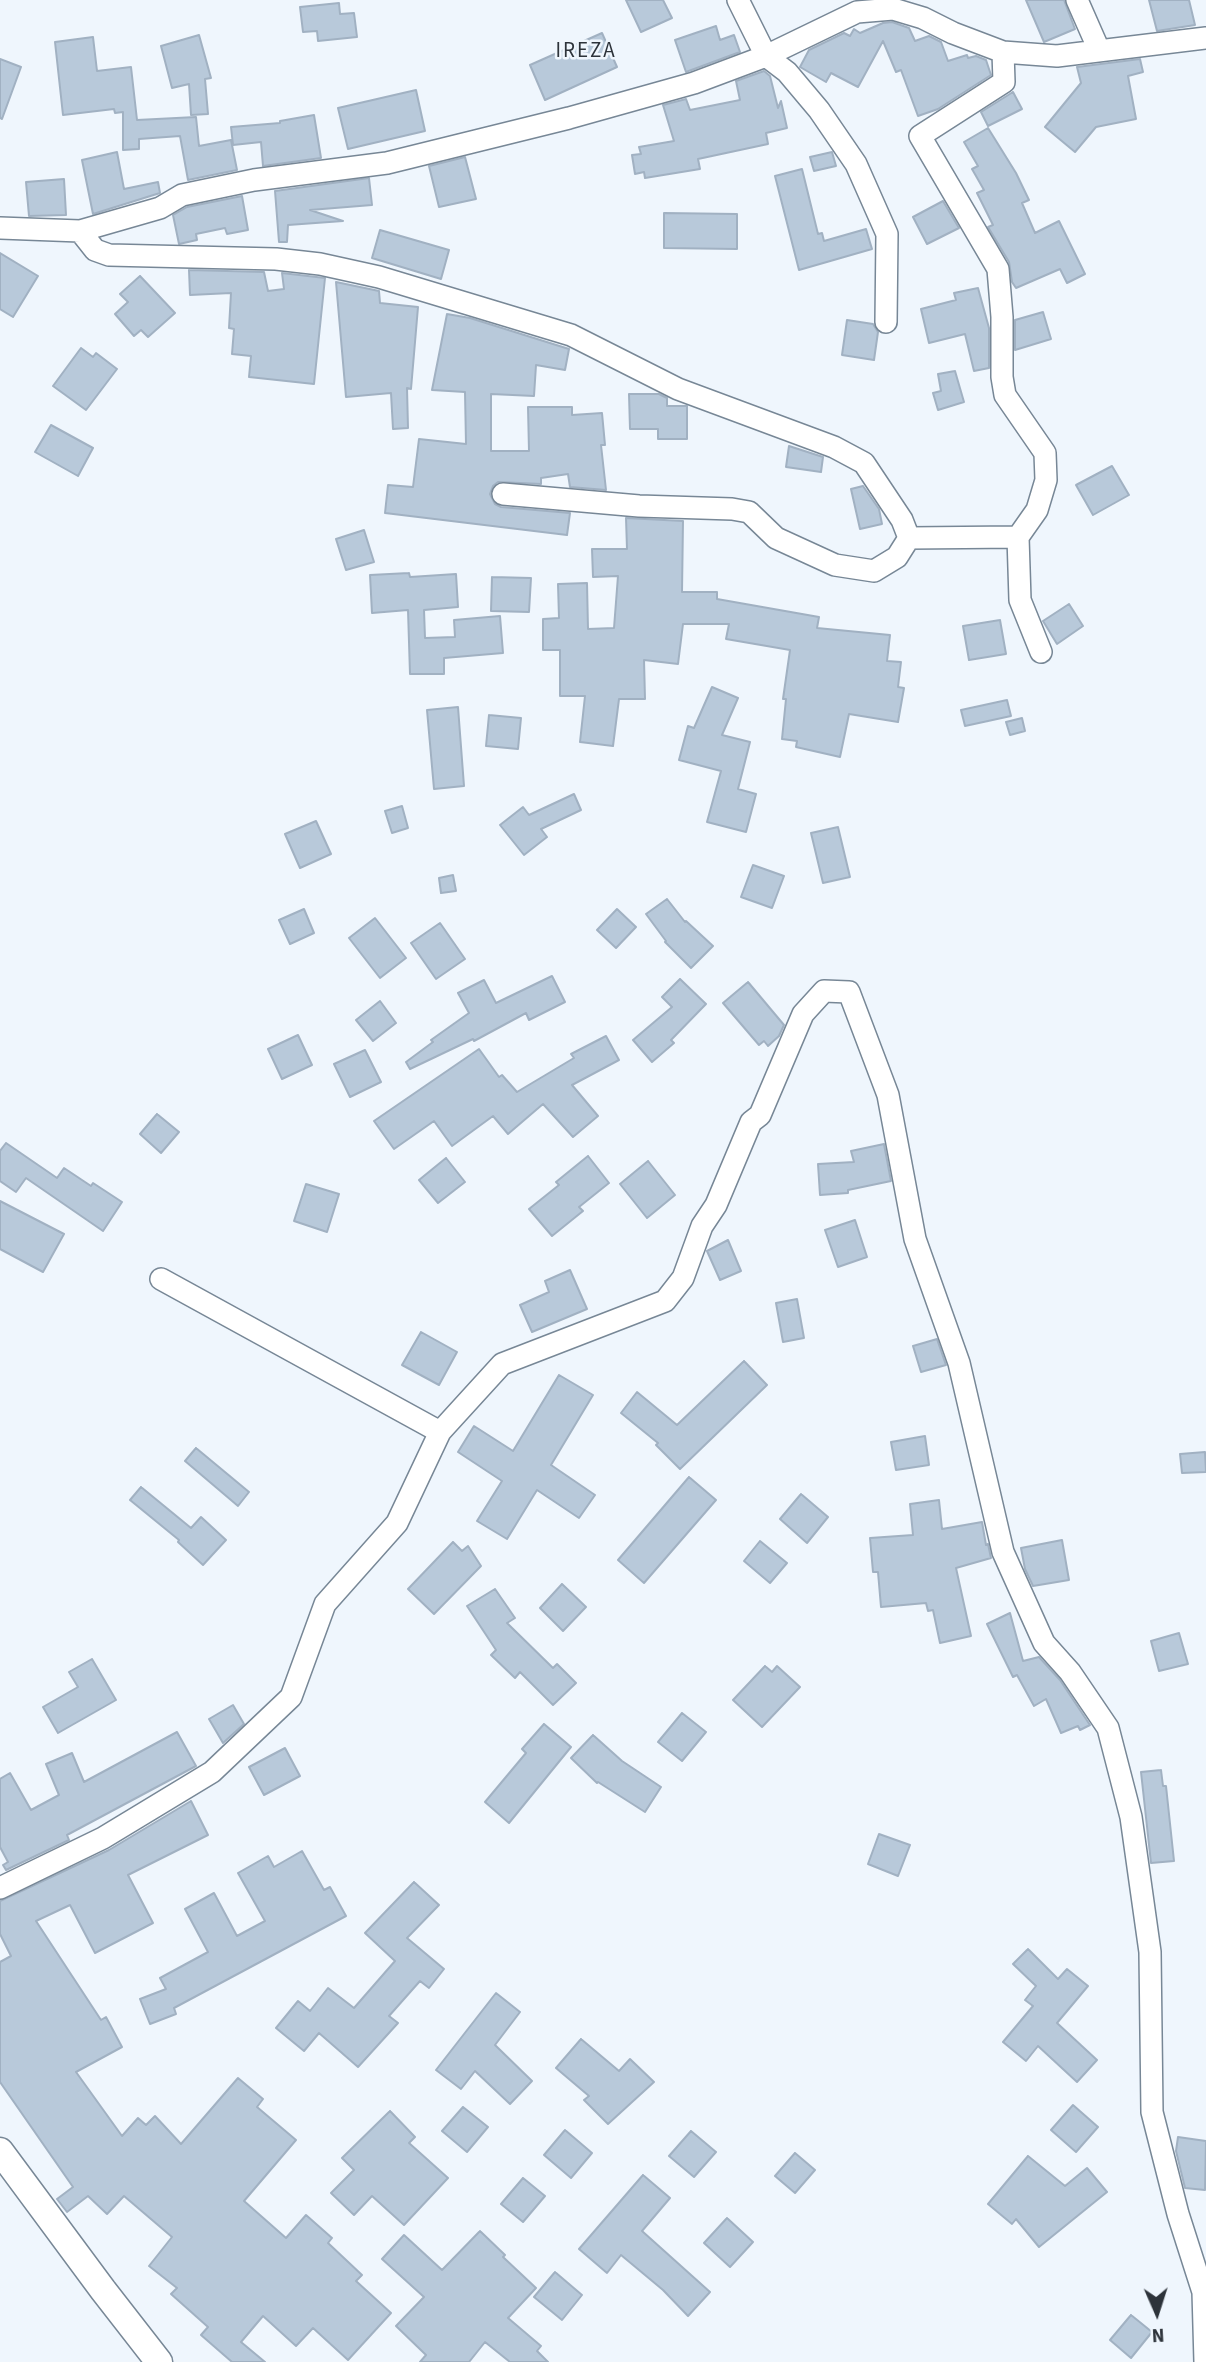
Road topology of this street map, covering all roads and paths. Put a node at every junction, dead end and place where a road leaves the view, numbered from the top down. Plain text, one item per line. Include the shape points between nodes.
1 (738, 0) edge
2 (1077, 0) edge
3 (924, 9) edge
4 (1206, 38) edge
5 (1099, 50) junction
6 (1003, 52) junction
7 (766, 56) junction
8 (0, 228) edge
9 (80, 231) junction
10 (886, 322) dead end
11 (503, 494) dead end
12 (1018, 537) junction
13 (909, 538) junction
14 (1041, 652) dead end
15 (161, 1279) dead end
16 (440, 1432) junction
17 (0, 1888) edge
18 (0, 2151) edge
19 (159, 2362) edge
20 (1205, 2362) edge

1 - 7 street
2 - 5 street
3 - 6 street via 953,33
3 - 7 street via 857,12
4 - 5 street
5 - 6 street via 1057,57
6 - 12 street via 1004,82 920,136 998,269 1005,395 1045,453 1046,480 1037,510
7 - 9 street via 694,83 569,118 387,163 254,180 182,195 160,208
7 - 10 street via 819,110 856,164 887,234
8 - 9 street
9 - 13 street via 95,250 109,255 276,259 332,267 571,335 677,389 834,447 864,463
11 - 13 street via 749,512 776,538 835,565 874,571 897,557
12 - 13 street
12 - 14 street via 1020,600
15 - 16 street
16 - 17 street via 397,1523 325,1604 291,1697 212,1772 103,1838
16 - 20 street via 502,1364 665,1301 683,1278 702,1226 716,1205 751,1122 760,1115 803,1014 824,991 849,992 888,1095 915,1238 959,1363 1003,1552 1044,1643 1108,1728 1115,1753 1131,1817 1150,1952 1152,2112 1203,2292
18 - 19 street

